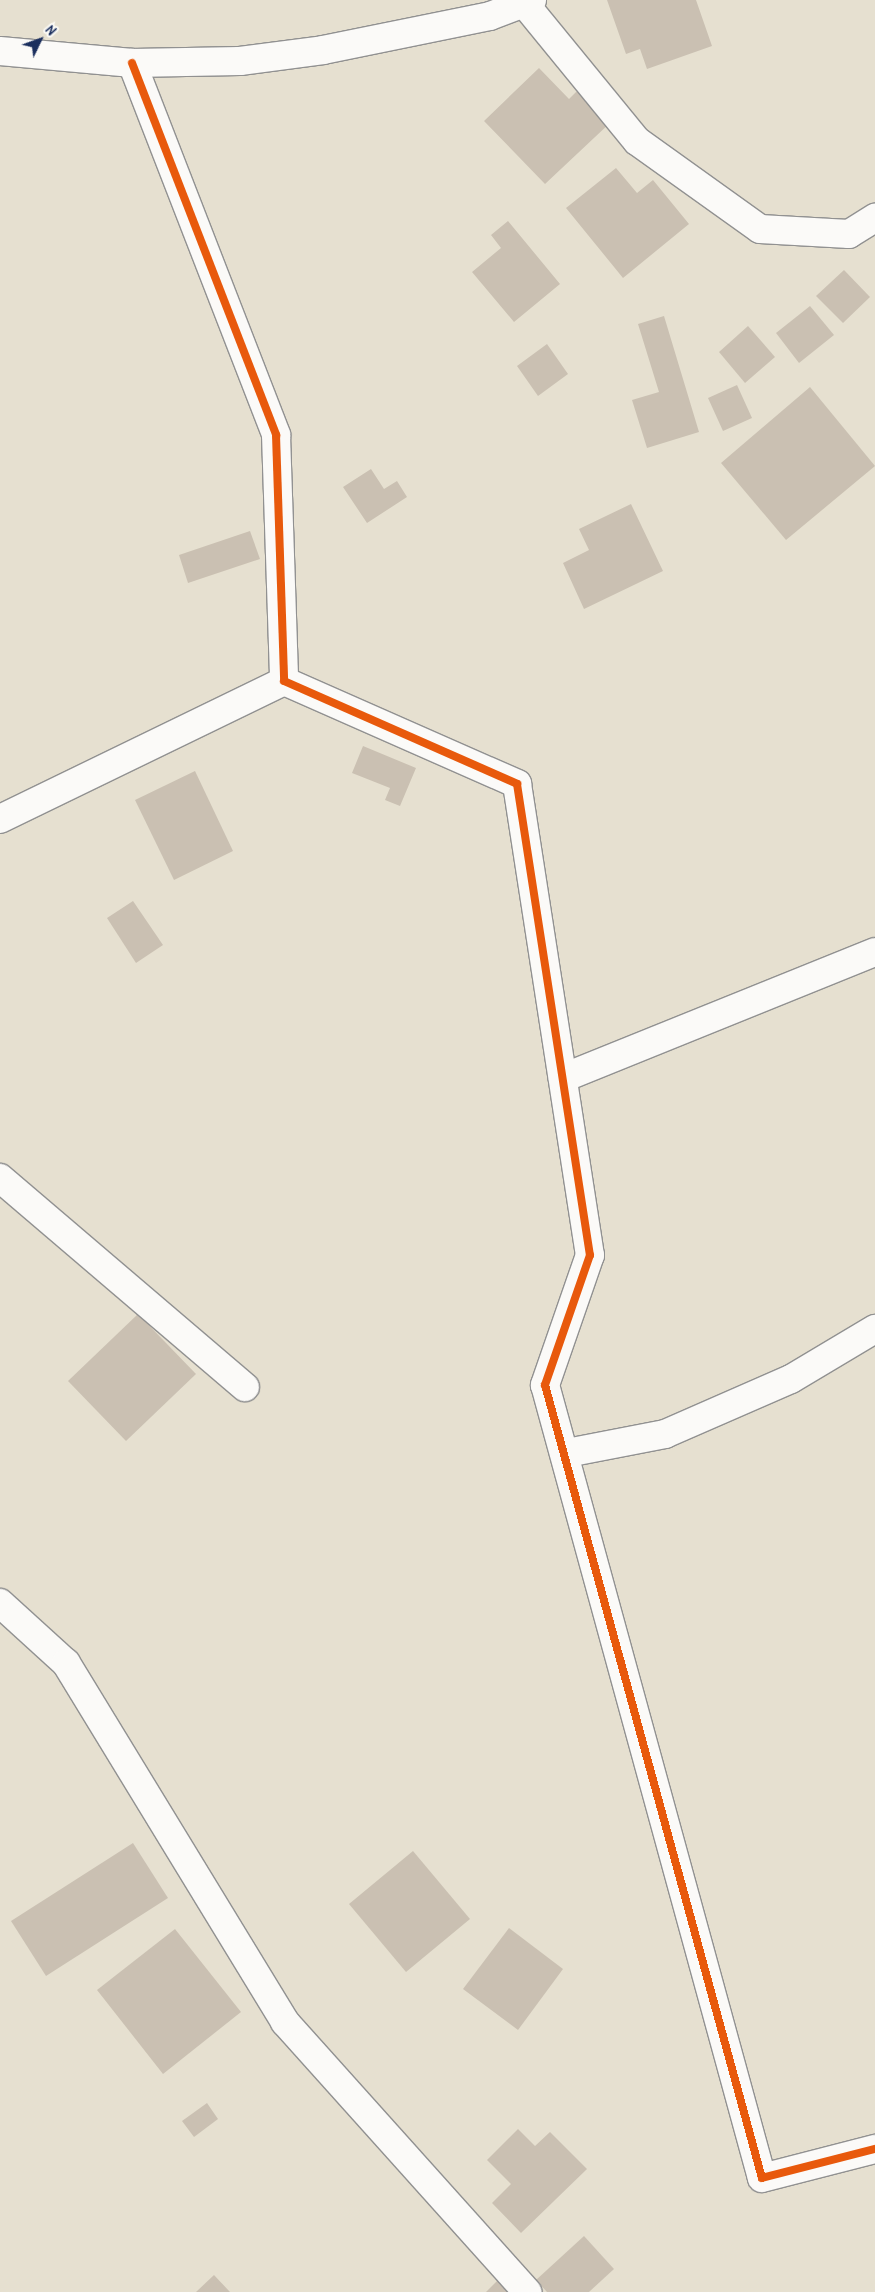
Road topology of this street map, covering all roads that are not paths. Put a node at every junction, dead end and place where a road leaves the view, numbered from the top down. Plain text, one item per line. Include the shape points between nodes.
1 (528, 2) edge
2 (0, 51) edge
3 (132, 63) junction
4 (875, 218) edge
5 (284, 681) junction
6 (0, 819) edge
7 (875, 952) edge
8 (563, 1078) junction
9 (0, 1178) edge
10 (875, 1329) edge
11 (245, 1387) dead end
12 (566, 1454) junction
13 (0, 1603) edge
14 (875, 2149) edge
15 (527, 2292) edge

1 - 3 street via 490,16 323,50 240,61
1 - 4 street via 637,141 760,229 849,234
2 - 3 street
3 - 5 street via 276,435
5 - 6 street
5 - 8 street via 517,784
7 - 8 street
8 - 12 street via 590,1255 545,1384
9 - 11 street
10 - 12 street via 791,1380 665,1434
12 - 14 street via 762,2178
13 - 15 street via 66,1663 285,2022

